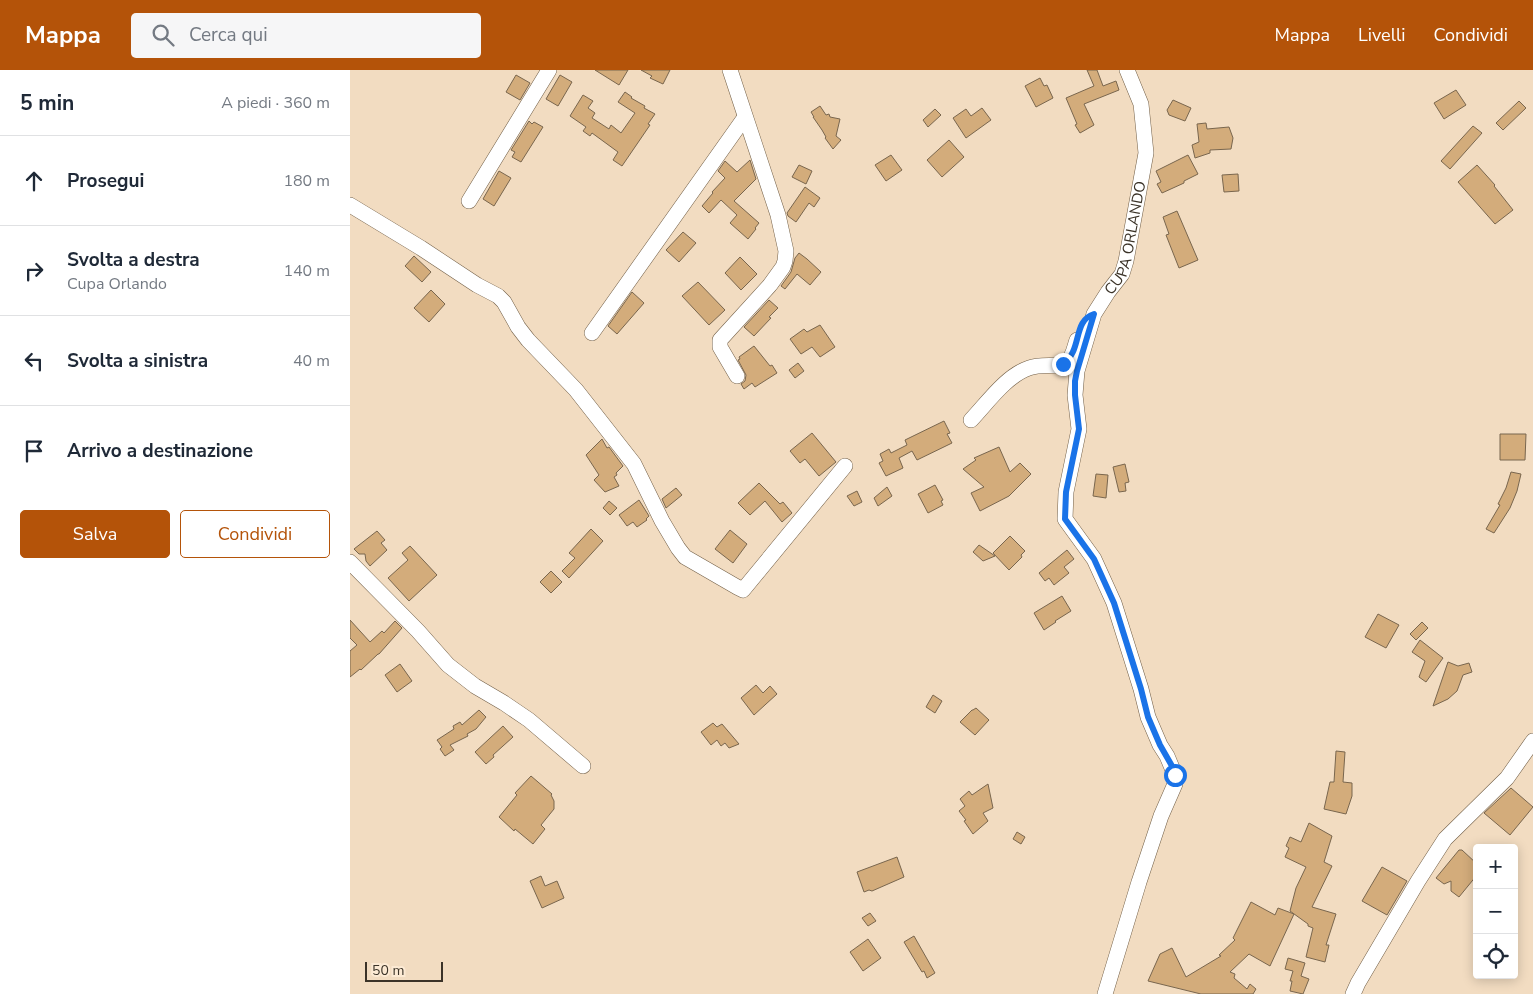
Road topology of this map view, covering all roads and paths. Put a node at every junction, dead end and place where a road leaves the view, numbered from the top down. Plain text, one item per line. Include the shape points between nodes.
1 (549, 70) edge
2 (730, 70) edge
3 (1127, 70) edge
4 (745, 116) junction
5 (469, 201) dead end
6 (350, 206) edge
7 (1094, 314) junction
8 (592, 333) dead end
9 (737, 376) dead end
10 (971, 420) dead end
11 (845, 466) dead end
12 (350, 562) edge
13 (1533, 741) edge
14 (583, 766) dead end
15 (1105, 994) edge
16 (1353, 994) edge

1 - 5 street
2 - 4 street
3 - 7 street, CUPA ORLANDO via 1141,104 1146,153 1122,274
4 - 8 street
4 - 9 street via 778,214 786,252 783,266 770,285 720,340 720,347
6 - 11 street via 498,296 518,328 576,390 634,464 662,521 685,557 737,587 743,590
7 - 10 street via 1083,321 1069,360 1063,364 1030,367 1018,373
7 - 15 street, CUPA ORLANDO via 1075,381 1079,429 1066,492 1065,519 1094,559 1114,603 1148,717 1175,775 1175,784 1161,816
12 - 14 street via 461,677 529,720
13 - 16 street via 1507,778 1445,839

